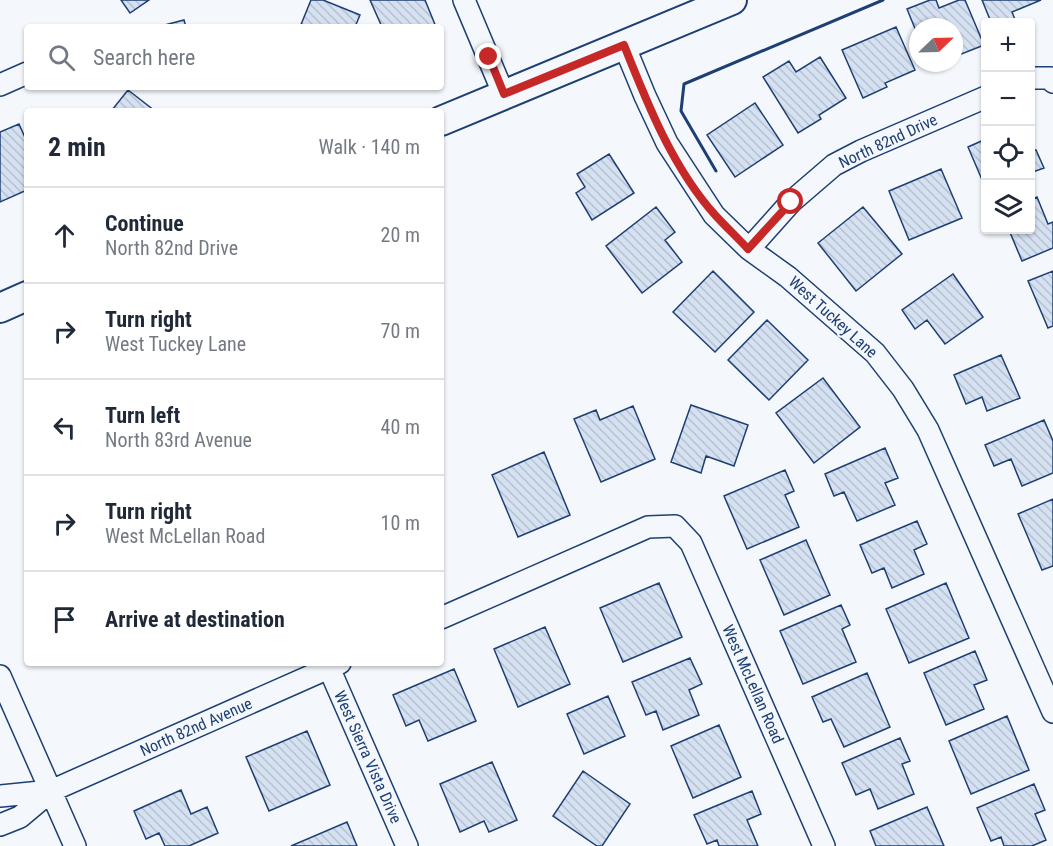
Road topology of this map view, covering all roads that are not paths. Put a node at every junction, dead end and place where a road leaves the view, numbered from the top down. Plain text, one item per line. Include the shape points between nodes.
1 (464, 0) edge
2 (732, 0) edge
3 (624, 45) junction
4 (24, 74) edge
5 (0, 85) edge
6 (504, 94) junction
7 (981, 99) edge
8 (444, 120) edge
9 (748, 249) junction
10 (24, 297) edge
11 (0, 308) edge
12 (444, 617) edge
13 (333, 666) edge
14 (335, 666) edge
15 (0, 676) edge
16 (1053, 712) edge
17 (51, 791) junction
18 (0, 796) edge
19 (0, 825) edge
20 (75, 846) edge
21 (407, 846) edge
22 (824, 846) edge

1 - 6 street
2 - 3 main road
3 - 6 main road
3 - 9 street, West Tuckey Lane via 667,143 714,215
4 - 5 street
6 - 8 main road
7 - 9 street, North 82nd Drive via 834,165 791,202
9 - 16 street, West Tuckey Lane via 844,324 875,353 903,389 928,430
10 - 11 main road
12 - 22 street, West McLellan Road via 648,527 675,526 691,543
13 - 17 street, North 82nd Avenue
14 - 21 street, West Sierra Vista Drive
15 - 17 street
17 - 18 street, North 82nd Avenue
17 - 19 street, North 82nd Avenue via 20,817
17 - 20 street

